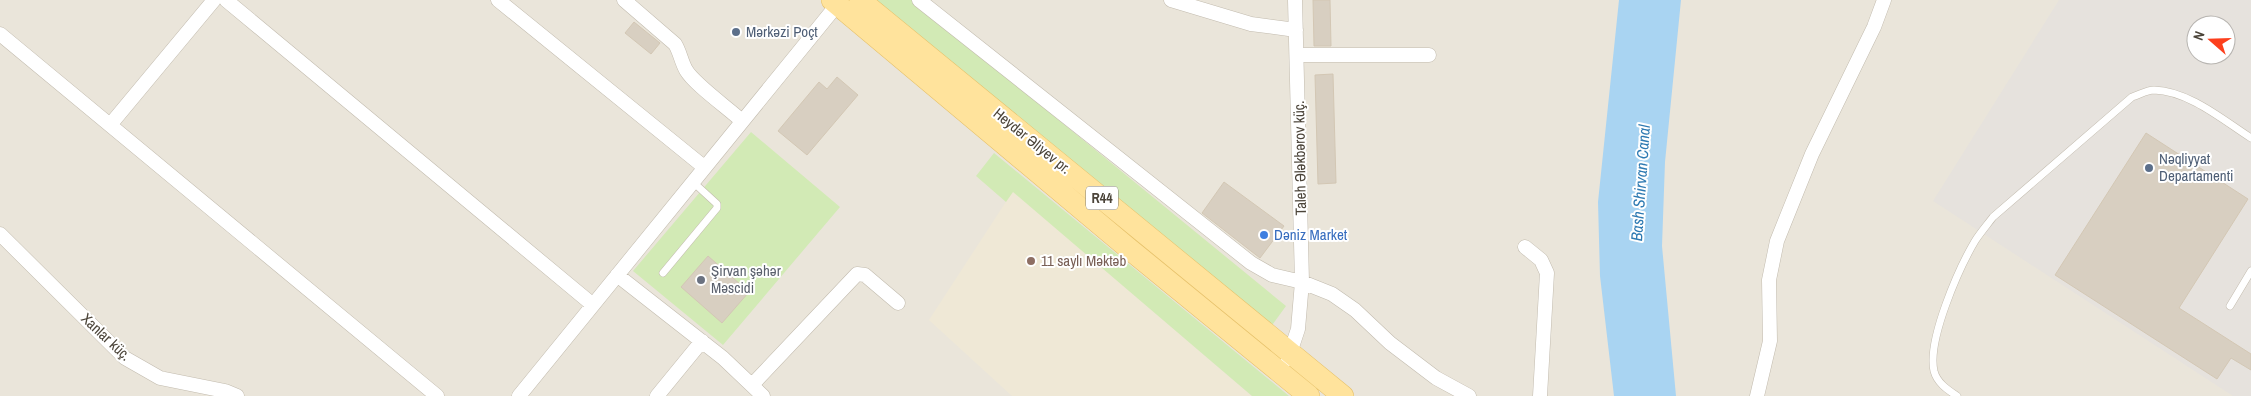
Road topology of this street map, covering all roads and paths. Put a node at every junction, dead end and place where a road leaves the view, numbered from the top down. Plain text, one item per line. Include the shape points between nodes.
1 (214, 0) edge
2 (226, 0) edge
3 (498, 0) edge
4 (624, 0) edge
5 (860, 0) edge
6 (919, 0) edge
7 (1172, 0) edge
8 (1295, 0) edge
9 (1884, 0) edge
10 (835, 2) edge
11 (1296, 30) junction
12 (0, 34) edge
13 (1298, 55) junction
14 (1429, 55) dead end
15 (742, 121) junction
16 (110, 125) junction
17 (2251, 138) edge
18 (704, 167) junction
19 (693, 182) junction
20 (0, 234) edge
21 (1525, 247) dead end
22 (2251, 271) edge
23 (663, 273) dead end
24 (617, 274) junction
25 (1302, 282) junction
26 (898, 303) dead end
27 (593, 305) junction
28 (2230, 306) dead end
29 (702, 341) junction
30 (1291, 354) junction
31 (1280, 372) junction
32 (752, 385) junction
33 (237, 396) edge
34 (437, 396) edge
35 (519, 396) edge
36 (657, 396) edge
37 (763, 396) edge
38 (1309, 396) edge
39 (1343, 396) edge
40 (1469, 396) edge
41 (1540, 396) edge
42 (1757, 396) edge
43 (1957, 396) edge

1 - 16 street
2 - 27 street
3 - 18 street
4 - 15 street via 674,44 686,70
5 - 30 main road, Heydər Əliyev pr. / R44
6 - 25 street via 1251,262 1272,275
7 - 11 street via 1251,24
8 - 11 street, Taleh Ələkbərov küç.
9 - 42 street via 1812,154 1777,241 1769,280 1770,341
10 - 15 street
10 - 31 main road, Heydər Əliyev pr. / R44
11 - 13 street, Taleh Ələkbərov küç.
12 - 16 street
13 - 14 street
13 - 25 street, Taleh Ələkbərov küç.
15 - 18 street
16 - 34 street
17 - 43 lane via 2176,93 2153,90 2132,97 2001,211 1976,240 1959,271 1940,327 1934,372 1944,387
18 - 19 street
19 - 23 lane via 717,204 716,208
19 - 24 street
20 - 33 street, Xanlar küç. via 125,358 160,378
21 - 41 street via 1541,260 1547,273
22 - 28 lane
24 - 27 street
24 - 29 street
25 - 30 street, Taleh Ələkbərov küç. via 1298,329
25 - 40 street via 1332,294 1436,378
26 - 32 street via 865,275 857,274
27 - 35 street
29 - 32 street
29 - 36 street
30 - 31 street, Taleh Ələkbərov küç.
30 - 39 main road, Heydər Əliyev pr. / R44
31 - 38 main road, Heydər Əliyev pr. / R44
32 - 37 street

